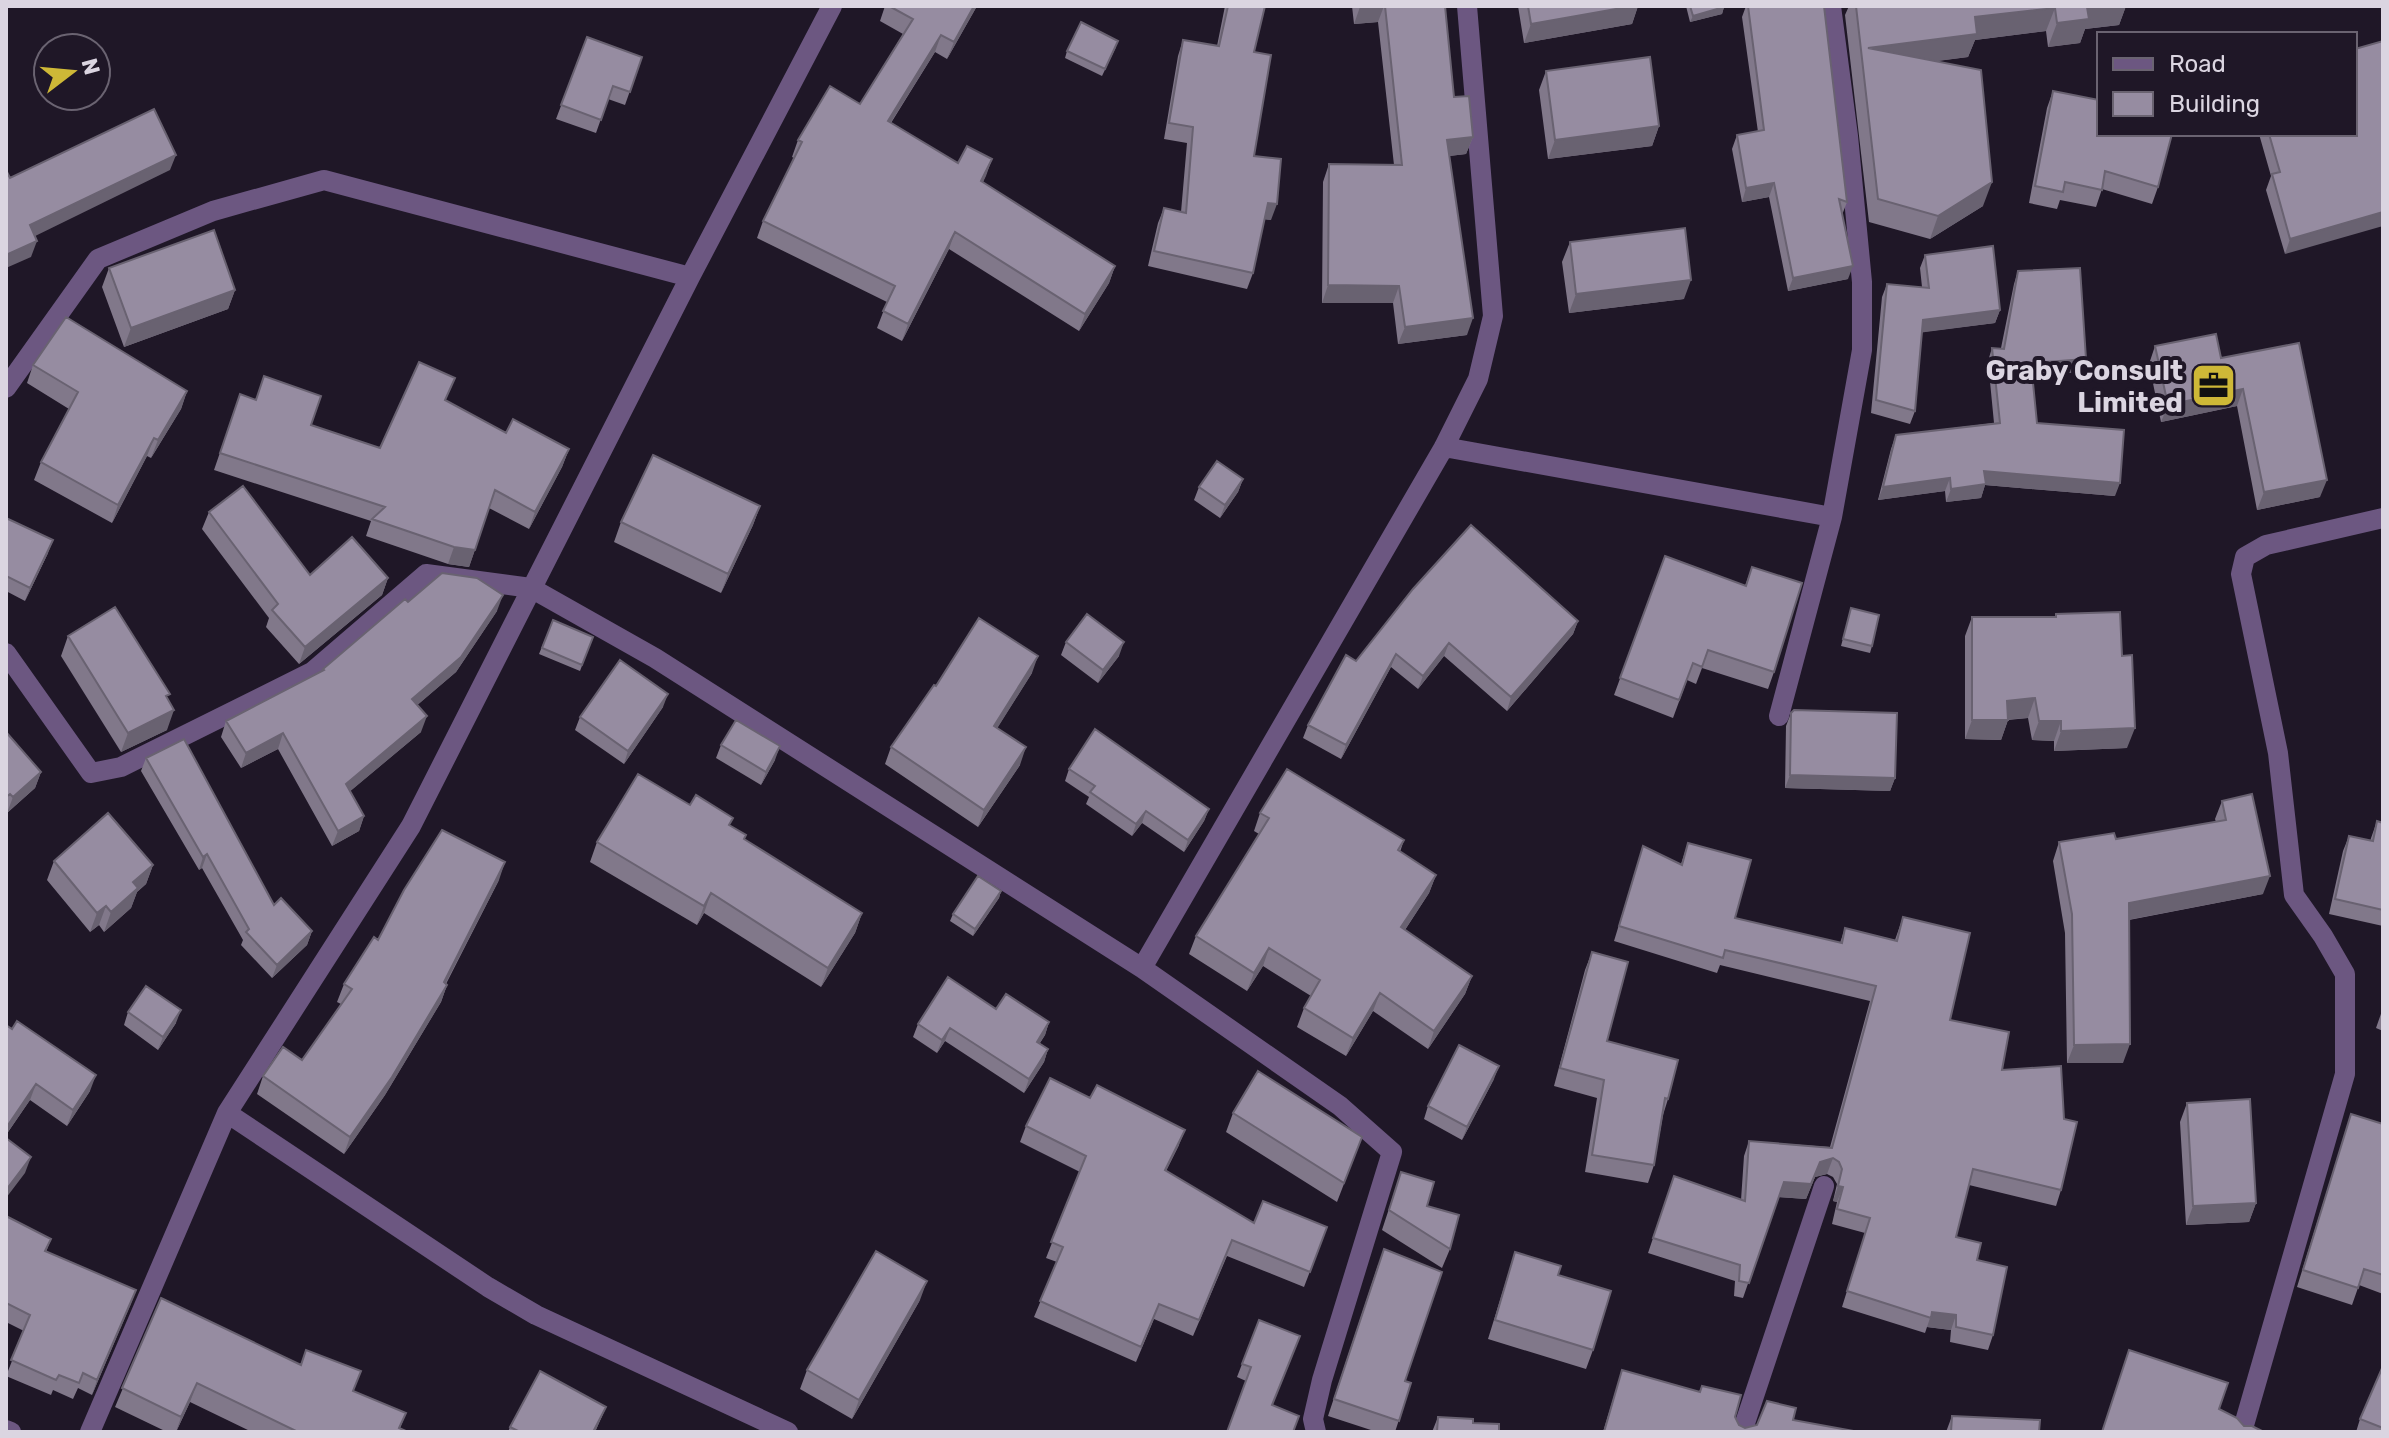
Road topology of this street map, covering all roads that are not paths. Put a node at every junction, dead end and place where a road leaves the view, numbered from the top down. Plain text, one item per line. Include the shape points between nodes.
1 (832, 6) edge
2 (1467, 6) edge
3 (1831, 6) edge
4 (690, 277) junction
5 (6, 388) edge
6 (1444, 447) junction
7 (1832, 517) junction
8 (2383, 518) edge
9 (531, 588) junction
10 (6, 653) edge
11 (1779, 716) dead end
12 (1142, 968) junction
13 (227, 1113) junction
14 (1824, 1186) dead end
15 (90, 1432) edge
16 (788, 1432) edge
17 (1316, 1432) edge
18 (1742, 1432) edge
19 (2242, 1432) edge

1 - 4 street
2 - 6 street via 1493,316 1478,379
3 - 7 street via 1862,296 1862,350
4 - 5 street via 324,180 213,211 98,259
4 - 9 street
6 - 7 street
6 - 12 street
7 - 11 street
8 - 19 street via 2266,545 2245,557 2241,574 2278,753 2294,895 2345,974 2345,1074
9 - 10 street via 426,574 312,672 121,767 91,773
9 - 12 street via 655,658
9 - 13 street via 411,826
12 - 17 street via 1340,1106 1392,1152 1322,1380 1313,1419
13 - 15 street
13 - 16 street via 536,1315
14 - 18 street

